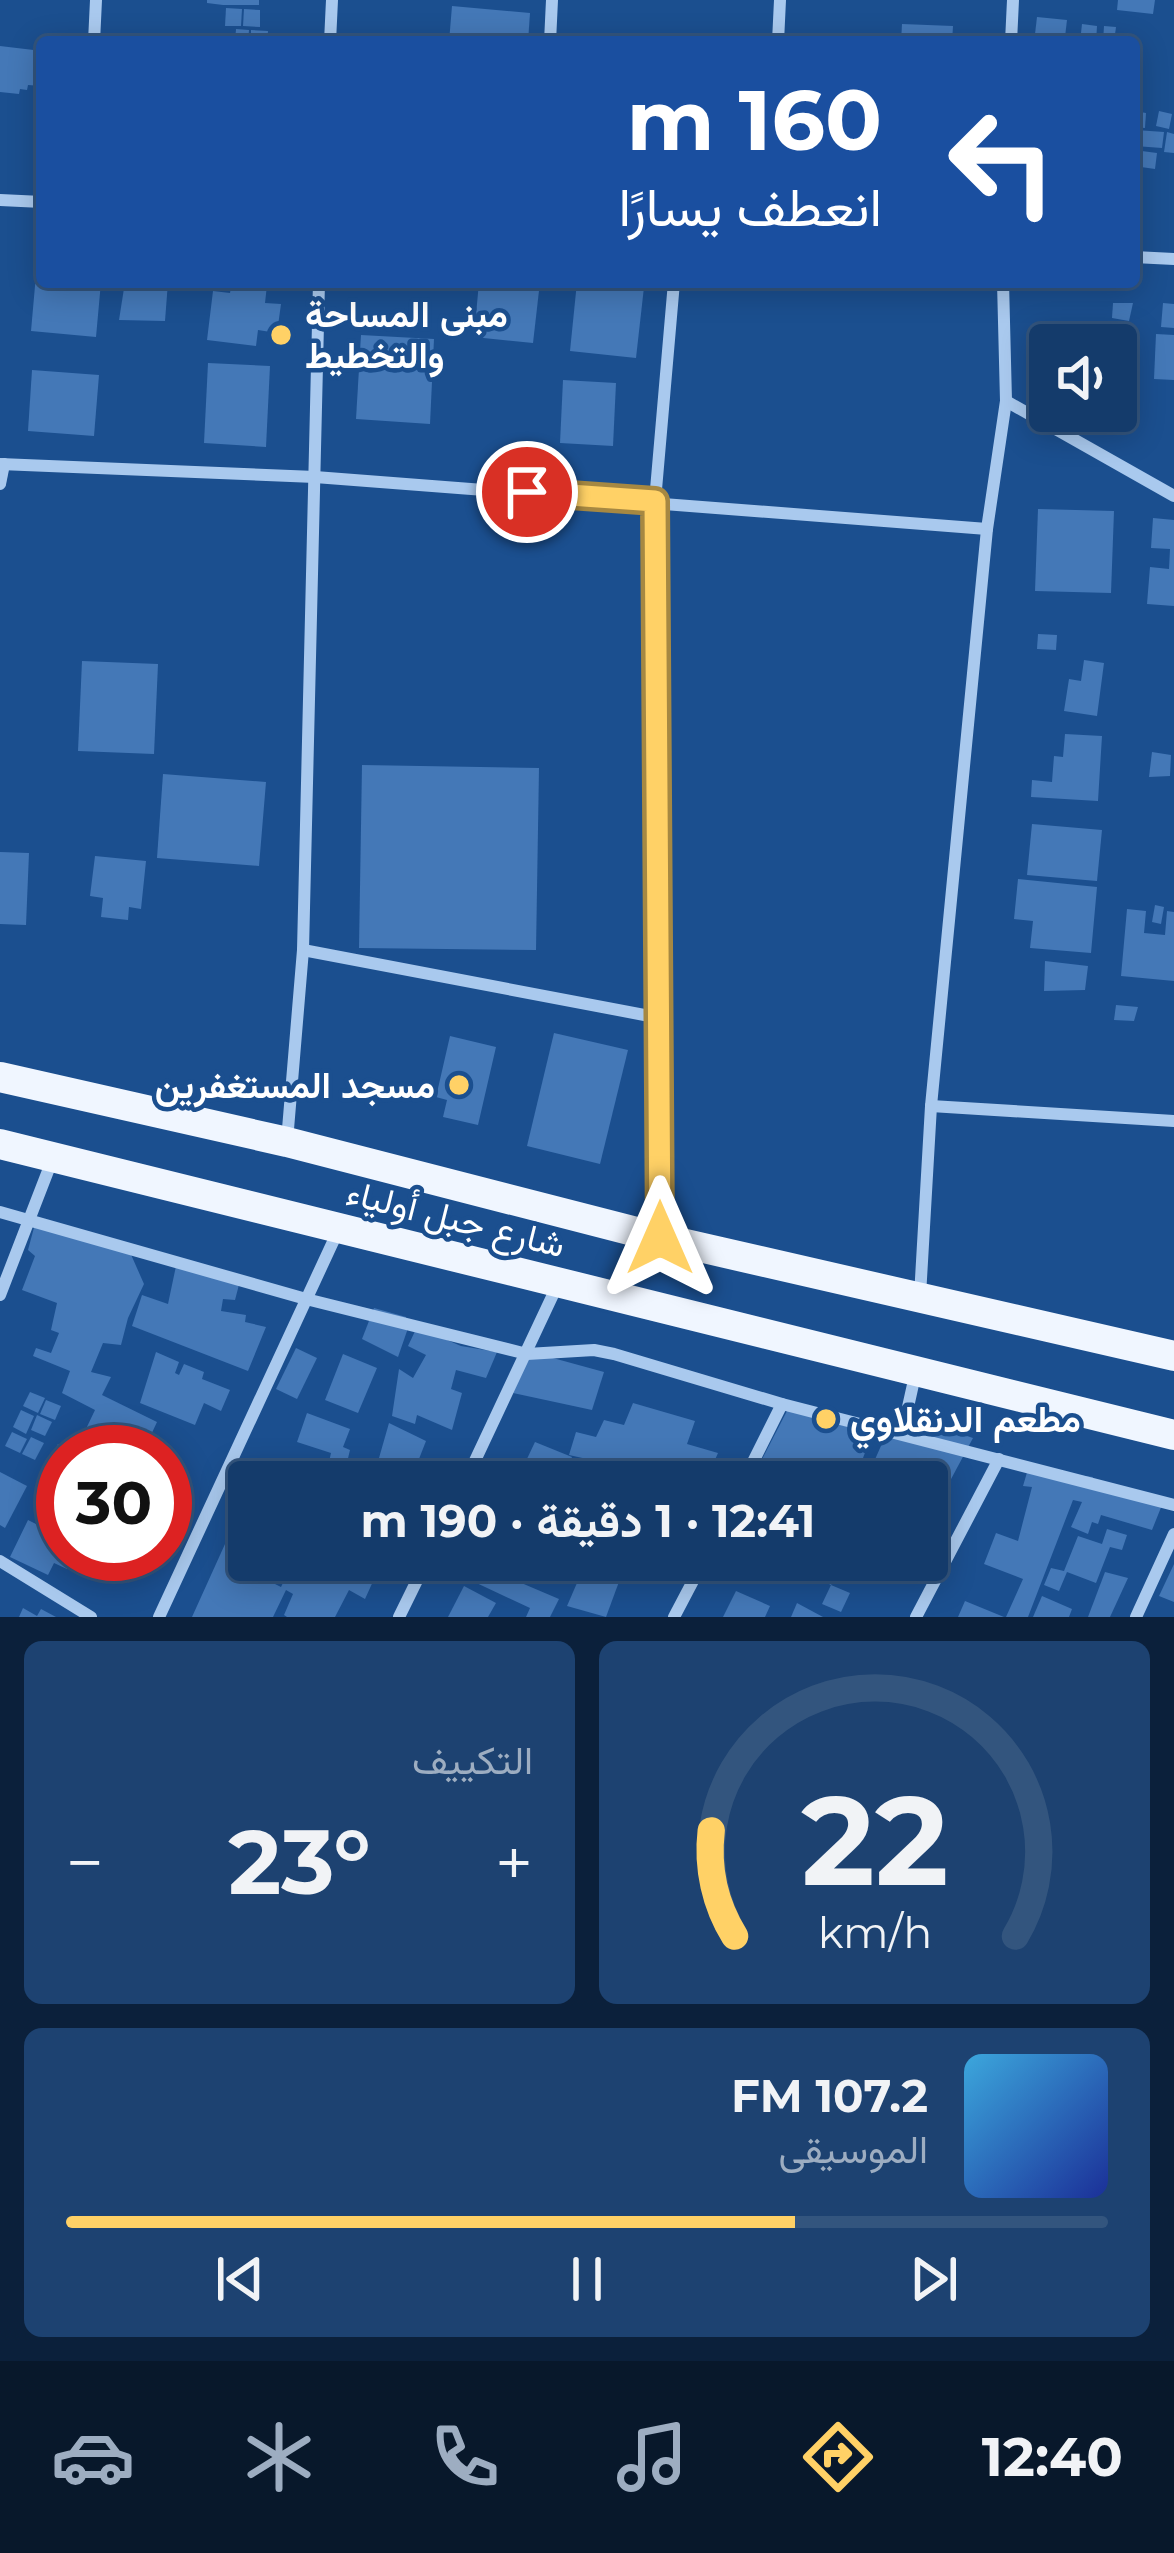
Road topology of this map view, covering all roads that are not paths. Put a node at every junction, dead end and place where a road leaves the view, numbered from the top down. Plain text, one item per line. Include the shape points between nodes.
1 (96, 0) edge
2 (332, 0) edge
3 (552, 0) edge
4 (780, 0) edge
5 (1013, 0) edge
6 (94, 36) edge
7 (330, 36) edge
8 (550, 36) edge
9 (778, 36) edge
10 (1011, 36) edge
11 (0, 200) edge
12 (36, 202) edge
13 (1140, 257) edge
14 (1174, 259) edge
15 (319, 288) edge
16 (673, 288) edge
17 (1003, 288) edge
18 (1006, 401) junction
19 (2, 464) edge
20 (315, 477) junction
21 (0, 484) edge
22 (1174, 496) edge
23 (655, 501) junction
24 (987, 529) junction
25 (303, 950) junction
26 (660, 1018) junction
27 (0, 1077) edge
28 (931, 1106) junction
29 (1174, 1121) edge
30 (287, 1142) junction
31 (0, 1144) edge
32 (53, 1157) junction
33 (0, 1212) edge
34 (29, 1220) junction
35 (339, 1230) junction
36 (660, 1238) junction
37 (559, 1283) junction
38 (0, 1295) edge
39 (306, 1299) junction
40 (920, 1300) junction
41 (527, 1354) junction
42 (1174, 1356) edge
43 (916, 1370) junction
44 (782, 1404) junction
45 (902, 1434) junction
46 (1174, 1436) edge
47 (999, 1460) junction
48 (475, 1461) edge
49 (754, 1461) edge
50 (1174, 1505) edge
51 (1174, 1534) edge
52 (0, 1561) edge
53 (417, 1581) edge
54 (693, 1581) edge
55 (91, 1617) edge
56 (159, 1617) edge
57 (400, 1617) edge
58 (674, 1617) edge
59 (916, 1617) edge
60 (1136, 1617) edge

1 - 6 street
2 - 7 street
3 - 8 street
4 - 9 street
5 - 10 street
11 - 12 street
13 - 14 street
15 - 20 street
16 - 23 street
17 - 18 street
18 - 22 street
18 - 24 street
19 - 20 street
19 - 21 street
20 - 23 street
20 - 25 street
23 - 24 street
23 - 26 street
24 - 28 street
25 - 26 street
25 - 30 street
26 - 36 street
27 - 30 main road, شارع جبل أولياء
28 - 29 street
28 - 40 street
30 - 36 main road, شارع جبل أولياء
31 - 32 main road, شارع جبل أولياء
32 - 34 street
32 - 35 main road, شارع جبل أولياء
33 - 34 street
34 - 38 street
34 - 39 street
35 - 37 main road, شارع جبل أولياء
35 - 39 street
36 - 40 main road, شارع جبل أولياء
37 - 41 street
37 - 43 main road, شارع جبل أولياء
39 - 41 street
39 - 56 street
40 - 42 main road, شارع جبل أولياء
41 - 44 street via 594,1350
41 - 48 street
43 - 45 street
43 - 46 main road, شارع جبل أولياء
44 - 45 street
44 - 49 street
45 - 47 street
47 - 50 street
47 - 59 street
51 - 60 street
52 - 55 street
53 - 57 street
54 - 58 street

